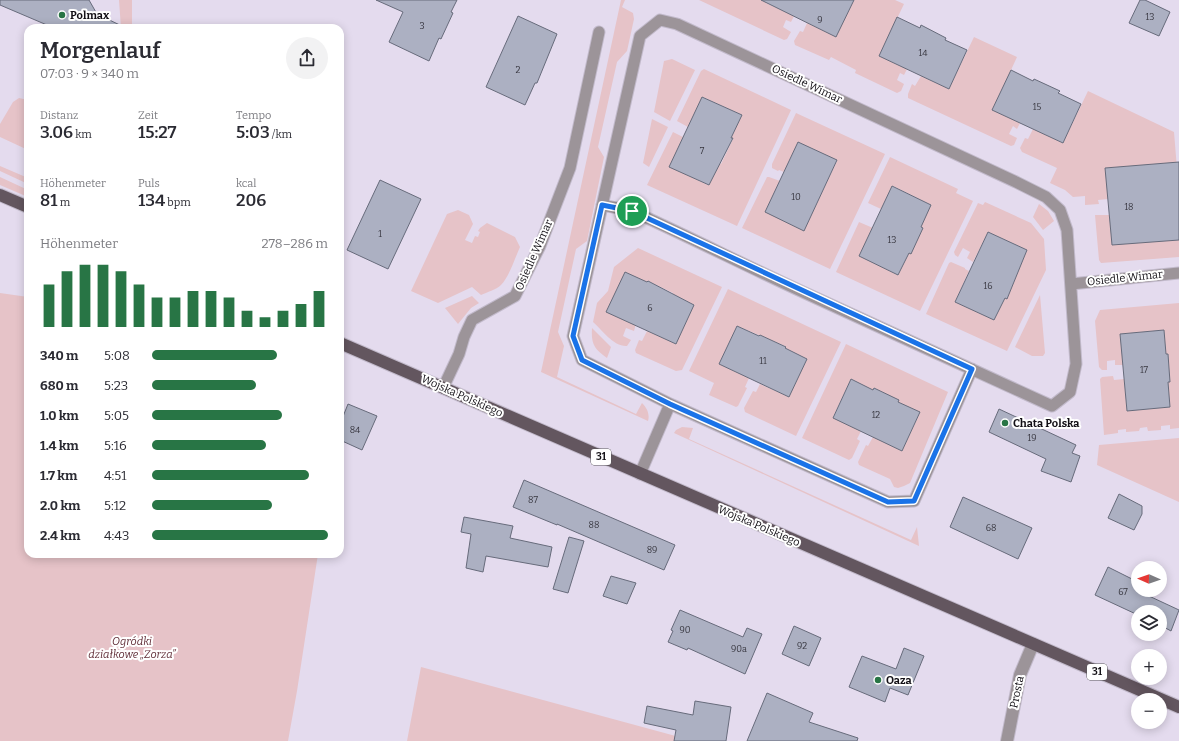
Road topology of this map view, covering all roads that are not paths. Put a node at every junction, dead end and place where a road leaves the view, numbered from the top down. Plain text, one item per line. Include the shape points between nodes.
1 (599, 32) dead end
2 (0, 195) edge
3 (24, 205) edge
4 (602, 205) junction
5 (1179, 273) edge
6 (1071, 284) junction
7 (344, 345) edge
8 (972, 369) junction
9 (443, 388) junction
10 (670, 404) junction
11 (640, 474) junction
12 (1033, 644) junction
13 (1179, 707) edge
14 (1007, 741) edge

1 - 9 lane, Osiedle Wimar via 570,168 540,246 516,296 472,320
2 - 3 main road
4 - 6 lane, Osiedle Wimar via 640,36 660,20 676,24 1046,197 1060,210 1067,230
4 - 8 lane, Osiedle Wimar via 632,211
4 - 10 lane, Osiedle Wimar via 573,336 582,360
5 - 6 lane, Osiedle Wimar
6 - 8 lane, Osiedle Wimar via 1076,364 1070,392 1052,406
7 - 9 main road, Wojska Polskiego / 31
8 - 10 lane, Osiedle Wimar via 914,501 888,502
9 - 11 main road, Wojska Polskiego / 31
10 - 11 lane
11 - 12 main road, Wojska Polskiego / 31
12 - 13 main road, Wojska Polskiego / 31
12 - 14 street, Prosta via 1020,675

